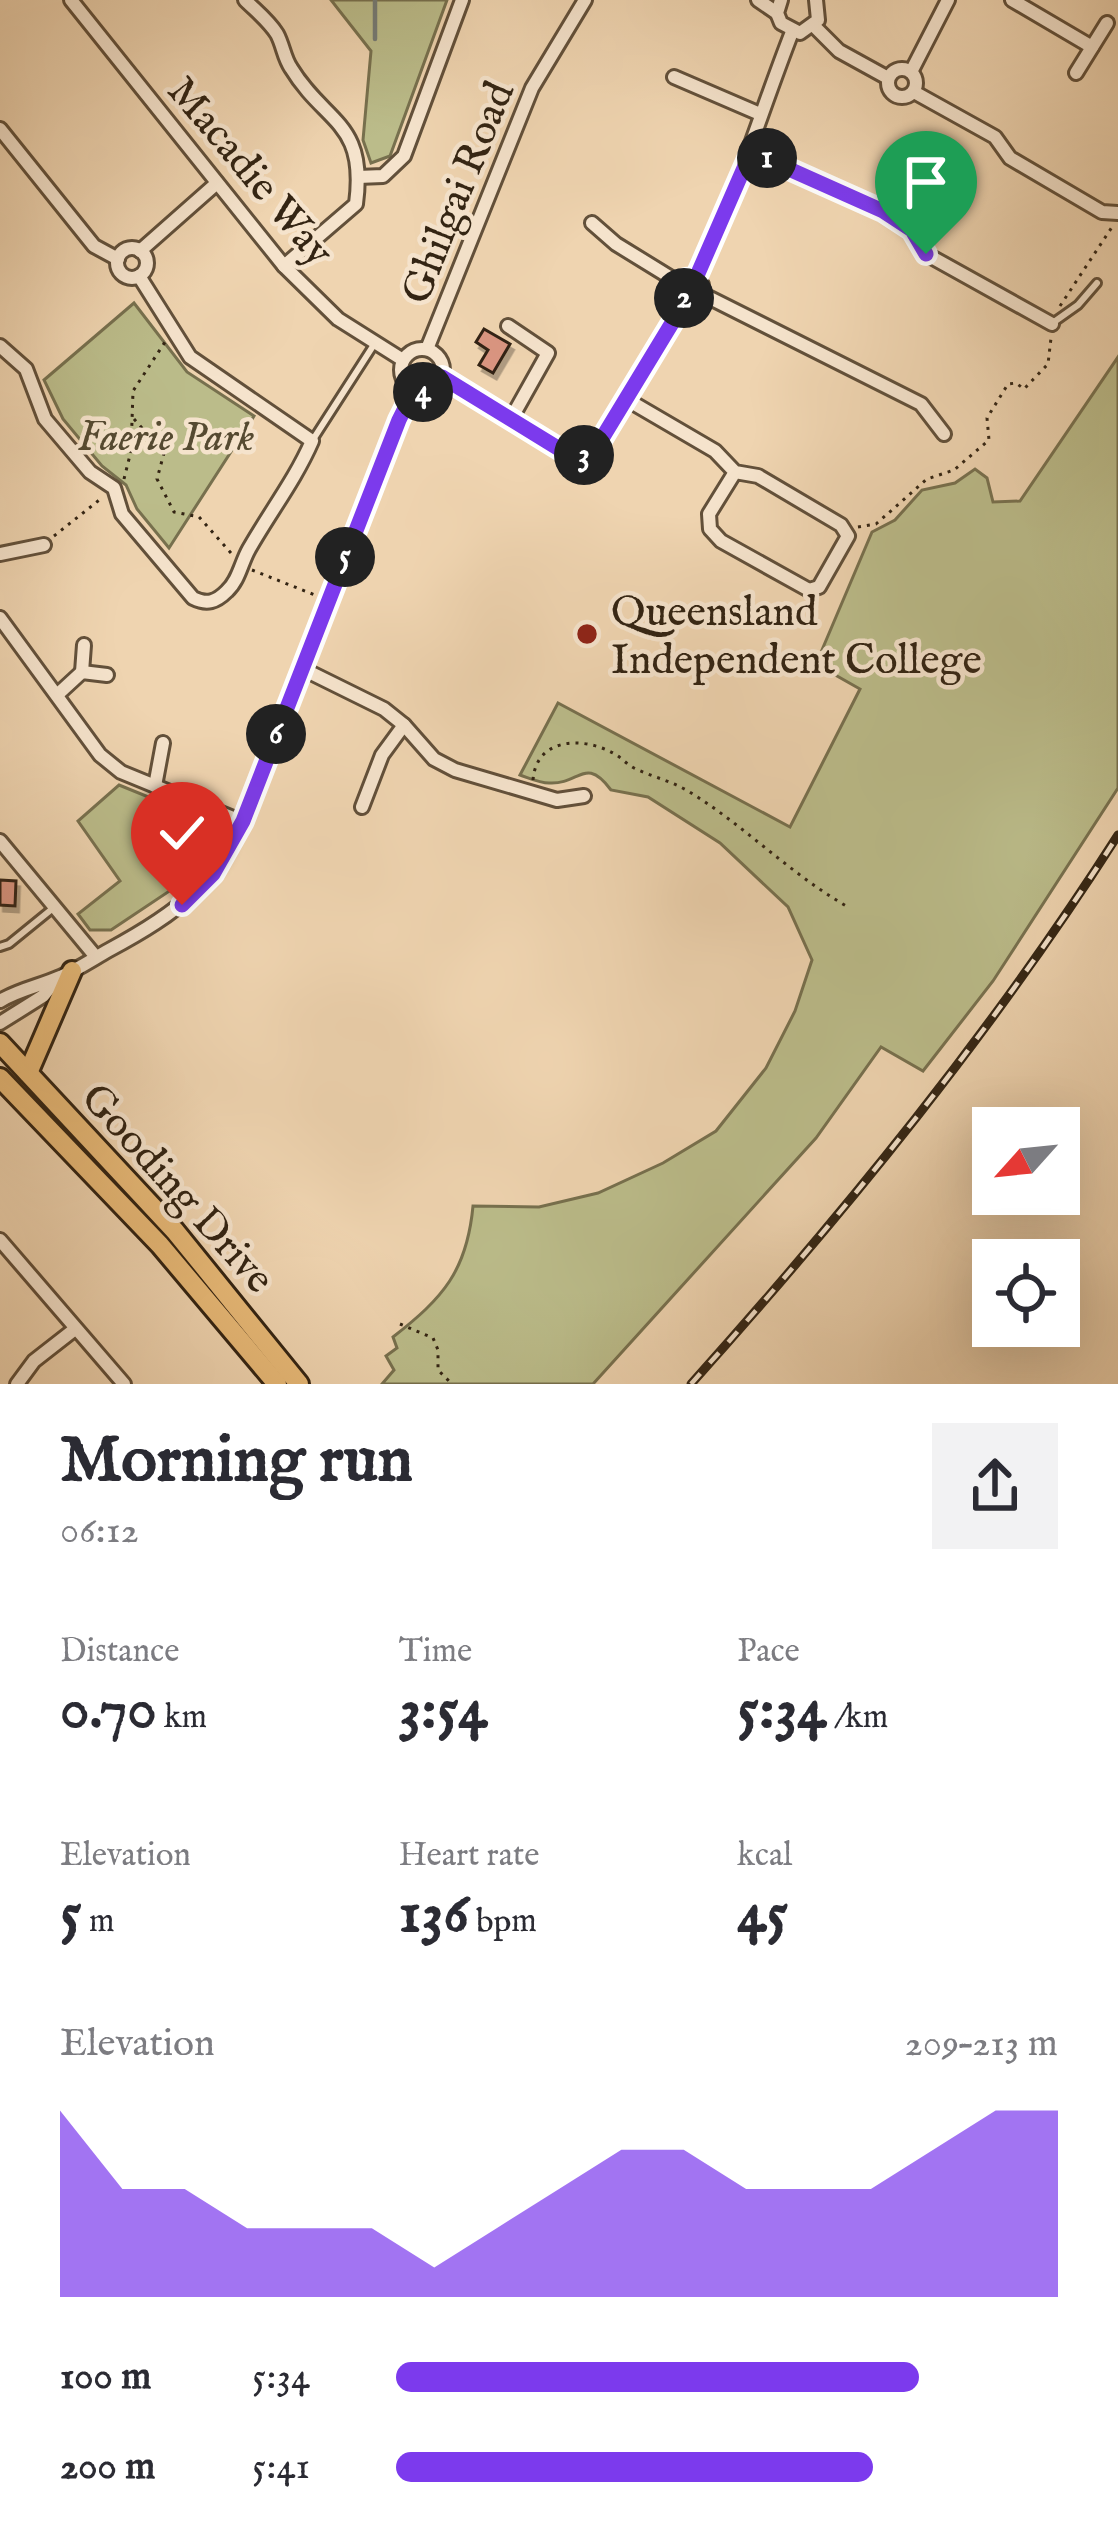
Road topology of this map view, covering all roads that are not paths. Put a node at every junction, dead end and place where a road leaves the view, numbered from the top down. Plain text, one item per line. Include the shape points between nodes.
1 (71, 0) edge
2 (245, 0) edge
3 (462, 0) edge
4 (585, 0) edge
5 (758, 0) edge
6 (816, 0) edge
7 (948, 0) edge
8 (1012, 0) edge
9 (779, 6) edge
10 (1107, 23) dead end
11 (814, 26) junction
12 (792, 32) junction
13 (1091, 47) junction
14 (911, 72) junction
15 (1076, 73) dead end
16 (674, 76) dead end
17 (888, 78) junction
18 (914, 92) junction
19 (760, 114) junction
20 (0, 129) edge
21 (751, 152) junction
22 (358, 177) junction
23 (217, 183) junction
24 (1118, 216) edge
25 (592, 223) dead end
26 (140, 251) junction
27 (118, 259) junction
28 (284, 266) junction
29 (139, 276) junction
30 (696, 278) junction
31 (1097, 283) dead end
32 (681, 284) junction
33 (702, 294) junction
34 (686, 300) junction
35 (1052, 324) joint
36 (508, 326) dead end
37 (375, 342) junction
38 (0, 346) edge
39 (427, 349) junction
40 (403, 360) junction
41 (442, 377) junction
42 (414, 390) junction
43 (626, 399) junction
44 (511, 418) junction
45 (944, 434) dead end
46 (312, 441) junction
47 (735, 472) junction
48 (44, 545) road end
49 (0, 554) edge
50 (0, 618) edge
51 (84, 645) dead end
52 (301, 668) junction
53 (82, 672) junction
54 (107, 675) dead end
55 (57, 695) junction
56 (404, 725) junction
57 (163, 743) dead end
58 (154, 786) junction
59 (584, 796) dead end
60 (362, 807) dead end
61 (243, 821) junction
62 (0, 841) edge
63 (55, 907) junction
64 (0, 946) edge
65 (96, 957) junction
66 (65, 975) junction
67 (0, 1001) edge
68 (0, 1023) edge
69 (0, 1043) edge
70 (28, 1073) junction
71 (0, 1078) edge
72 (0, 1240) edge
73 (75, 1329) junction
74 (17, 1384) edge
75 (124, 1384) edge
76 (278, 1384) edge
77 (299, 1384) edge

1 - 23 street, Macadie Way
2 - 22 street via 347,134
3 - 22 street via 404,156 383,176
4 - 39 street, Ghilgai Road via 532,88
5 - 9 street
6 - 11 street
7 - 14 street
8 - 13 street
9 - 12 street
10 - 13 street
11 - 12 street
11 - 17 street via 839,51
12 - 19 street
13 - 15 street
14 - 17 street via 898,69
14 - 18 street
16 - 19 street
17 - 18 street via 897,97
18 - 24 street via 995,137 1010,158
19 - 21 street
20 - 27 street via 94,246
21 - 30 street
21 - 35 street via 883,211 912,230 926,254
22 - 28 street via 347,215
23 - 26 street
23 - 28 street, Macadie Way
25 - 32 street
26 - 27 street via 125,250
26 - 29 street via 147,261
27 - 29 street via 123,274
28 - 37 street, Macadie Way via 338,319
29 - 46 street via 190,357
30 - 32 street
30 - 33 street
31 - 35 lane
32 - 34 street
33 - 34 street
33 - 45 street via 921,404
34 - 43 street
36 - 44 street via 548,353
37 - 40 street, Macadie Way
37 - 46 lane
38 - 46 street via 26,369 45,419 114,488 122,514 204,603 231,588
39 - 40 street, Ghilgai Road
39 - 41 street, Ghilgai Road via 442,360
40 - 42 street, Ghilgai Road via 403,380
41 - 42 street via 430,391
41 - 44 street
42 - 52 street
43 - 44 street via 598,445 574,458
43 - 47 street via 716,451
47 - 47 street via 709,514 710,529 809,590 818,587 847,534 841,525 758,476
48 - 49 street
50 - 55 street
51 - 53 street
52 - 56 street
52 - 61 street
53 - 54 street
53 - 55 street
55 - 58 street via 100,755
56 - 59 street via 445,765 557,800
56 - 60 street
57 - 58 street
58 - 61 street
61 - 65 street via 194,895
62 - 63 street
63 - 64 lane
63 - 65 street
65 - 66 street
66 - 67 street
66 - 68 street
66 - 70 main road
69 - 70 main road, Gooding Drive
70 - 77 main road, Gooding Drive via 176,1231
71 - 76 main road, Gooding Drive via 160,1245
72 - 73 street
73 - 74 street
73 - 75 street

